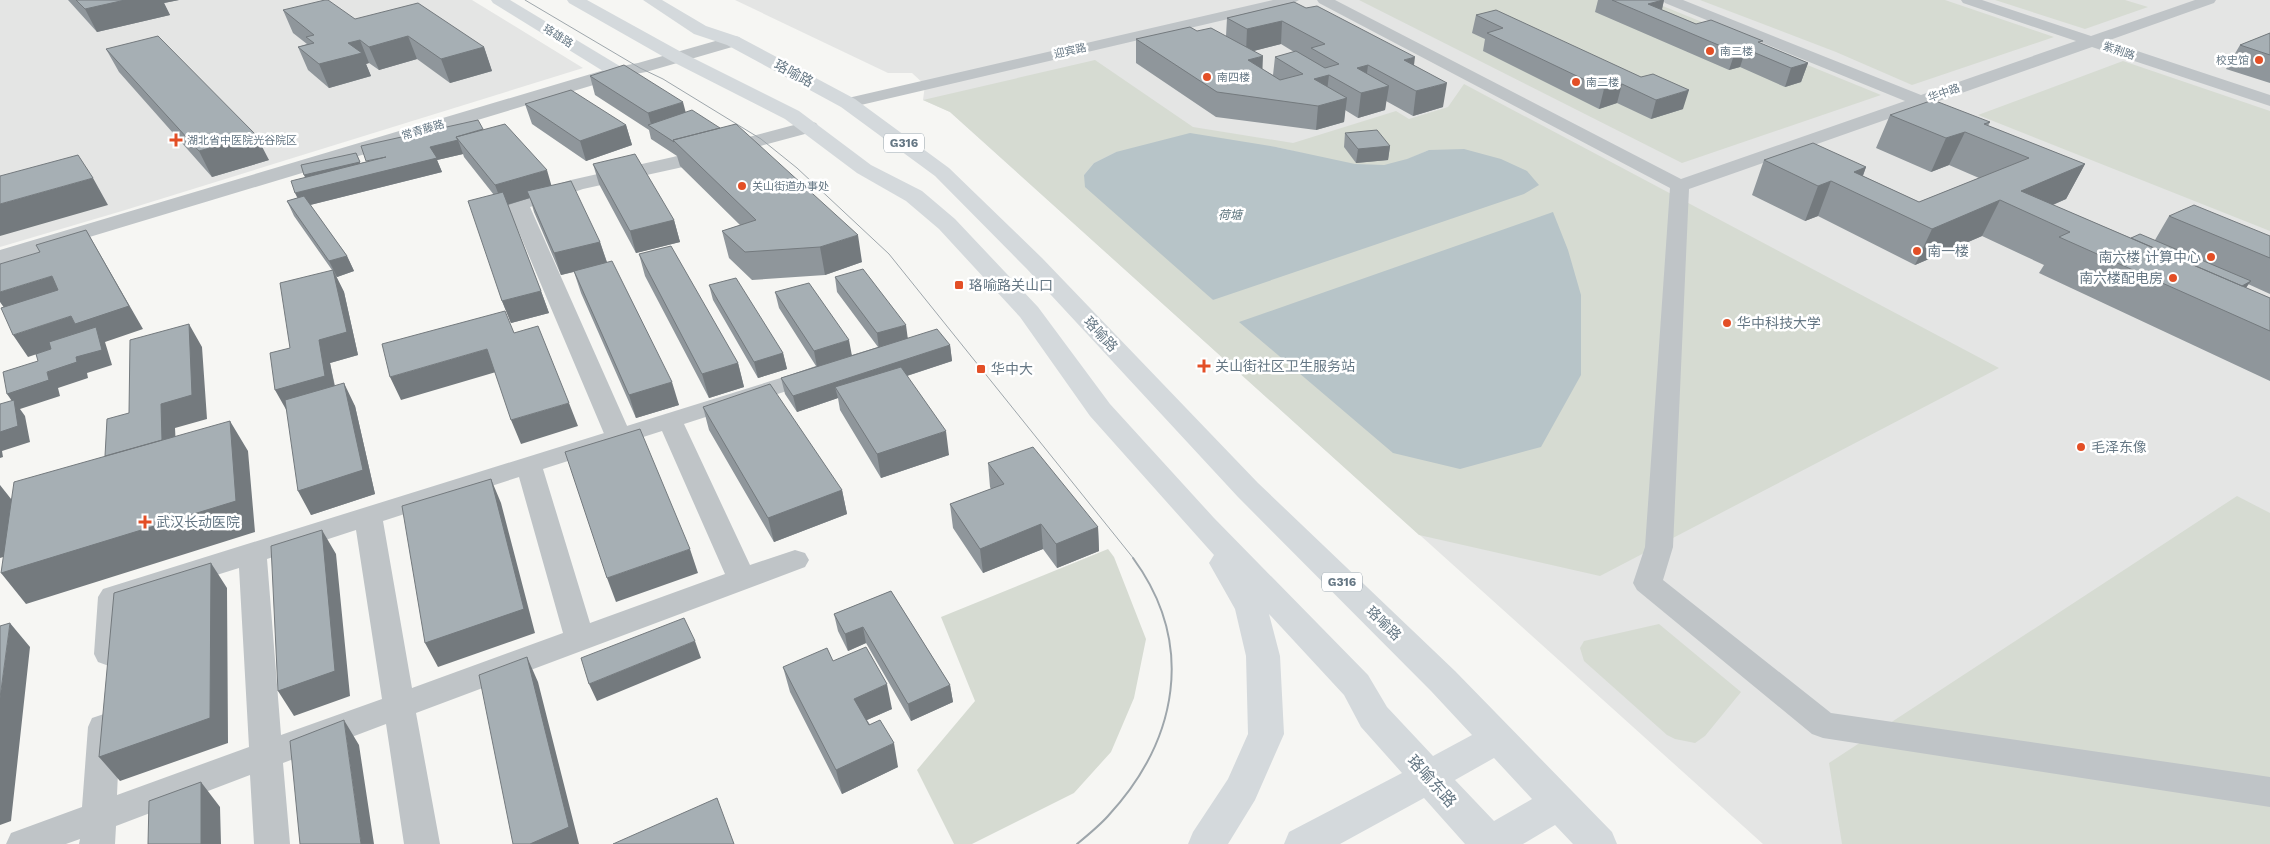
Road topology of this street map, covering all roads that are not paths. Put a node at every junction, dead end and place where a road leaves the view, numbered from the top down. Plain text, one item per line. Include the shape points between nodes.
1 (499, 0) edge
2 (575, 0) edge
3 (651, 0) edge
4 (1292, 0) edge
5 (1324, 0) edge
6 (1670, 0) edge
7 (1968, 0) edge
8 (2209, 0) edge
9 (733, 41) junction
10 (2091, 41) junction
11 (676, 57) junction
12 (616, 72) junction
13 (2270, 101) edge
14 (1920, 102) junction
15 (848, 103) junction
16 (809, 127) junction
17 (1680, 186) junction
18 (0, 257) edge
19 (838, 368) edge
20 (670, 420) junction
21 (618, 437) junction
22 (528, 465) junction
23 (368, 516) junction
24 (1203, 525) junction
25 (252, 552) junction
26 (795, 560) dead end
27 (742, 579) junction
28 (580, 639) junction
29 (399, 706) junction
30 (1498, 738) junction
31 (265, 756) junction
32 (1429, 777) junction
33 (2270, 792) edge
34 (1559, 803) junction
35 (98, 830) edge
36 (24, 844) edge
37 (272, 844) edge
38 (422, 844) edge
39 (1207, 844) edge
40 (1303, 844) edge
41 (1490, 844) edge
42 (1598, 844) edge

1 - 12 main road, 珞雄路
2 - 11 main road
3 - 9 main road, 珞喻路 / G316 via 700,30
4 - 15 street, 迎宾路
5 - 17 street
6 - 14 street
7 - 10 street, 紫荆路
8 - 10 street, 华中路
9 - 11 street, 常青藤路
9 - 15 main road, 珞喻路 / G316
10 - 13 street, 紫荆路
10 - 14 street, 华中路
11 - 12 street, 常青藤路
11 - 16 main road via 792,115
12 - 18 street, 常青藤路
14 - 17 street, 华中路
15 - 30 main road, 珞喻路 / G316 via 942,172 1034,263 1248,490
16 - 21 street via 676,163 578,184 510,207
16 - 24 main road via 864,169 914,196 957,234 1029,312 1100,410
17 - 33 street via 1659,547 1647,583 1822,724
19 - 20 street
20 - 21 street
20 - 27 street
21 - 22 street
22 - 23 street
22 - 28 street
23 - 25 street
23 - 29 street
24 - 32 main road, 珞喻东路 via 1356,685 1374,717
24 - 39 main road via 1251,609 1263,656 1266,734 1242,789
25 - 31 street
25 - 35 street via 113,597
26 - 27 street
27 - 28 street
28 - 29 street
29 - 31 street
29 - 38 street
30 - 32 main road
30 - 34 main road, G316
31 - 35 street
31 - 37 street
32 - 40 main road
32 - 41 main road, 珞喻东路
34 - 41 main road
34 - 42 main road, G316
35 - 36 street

